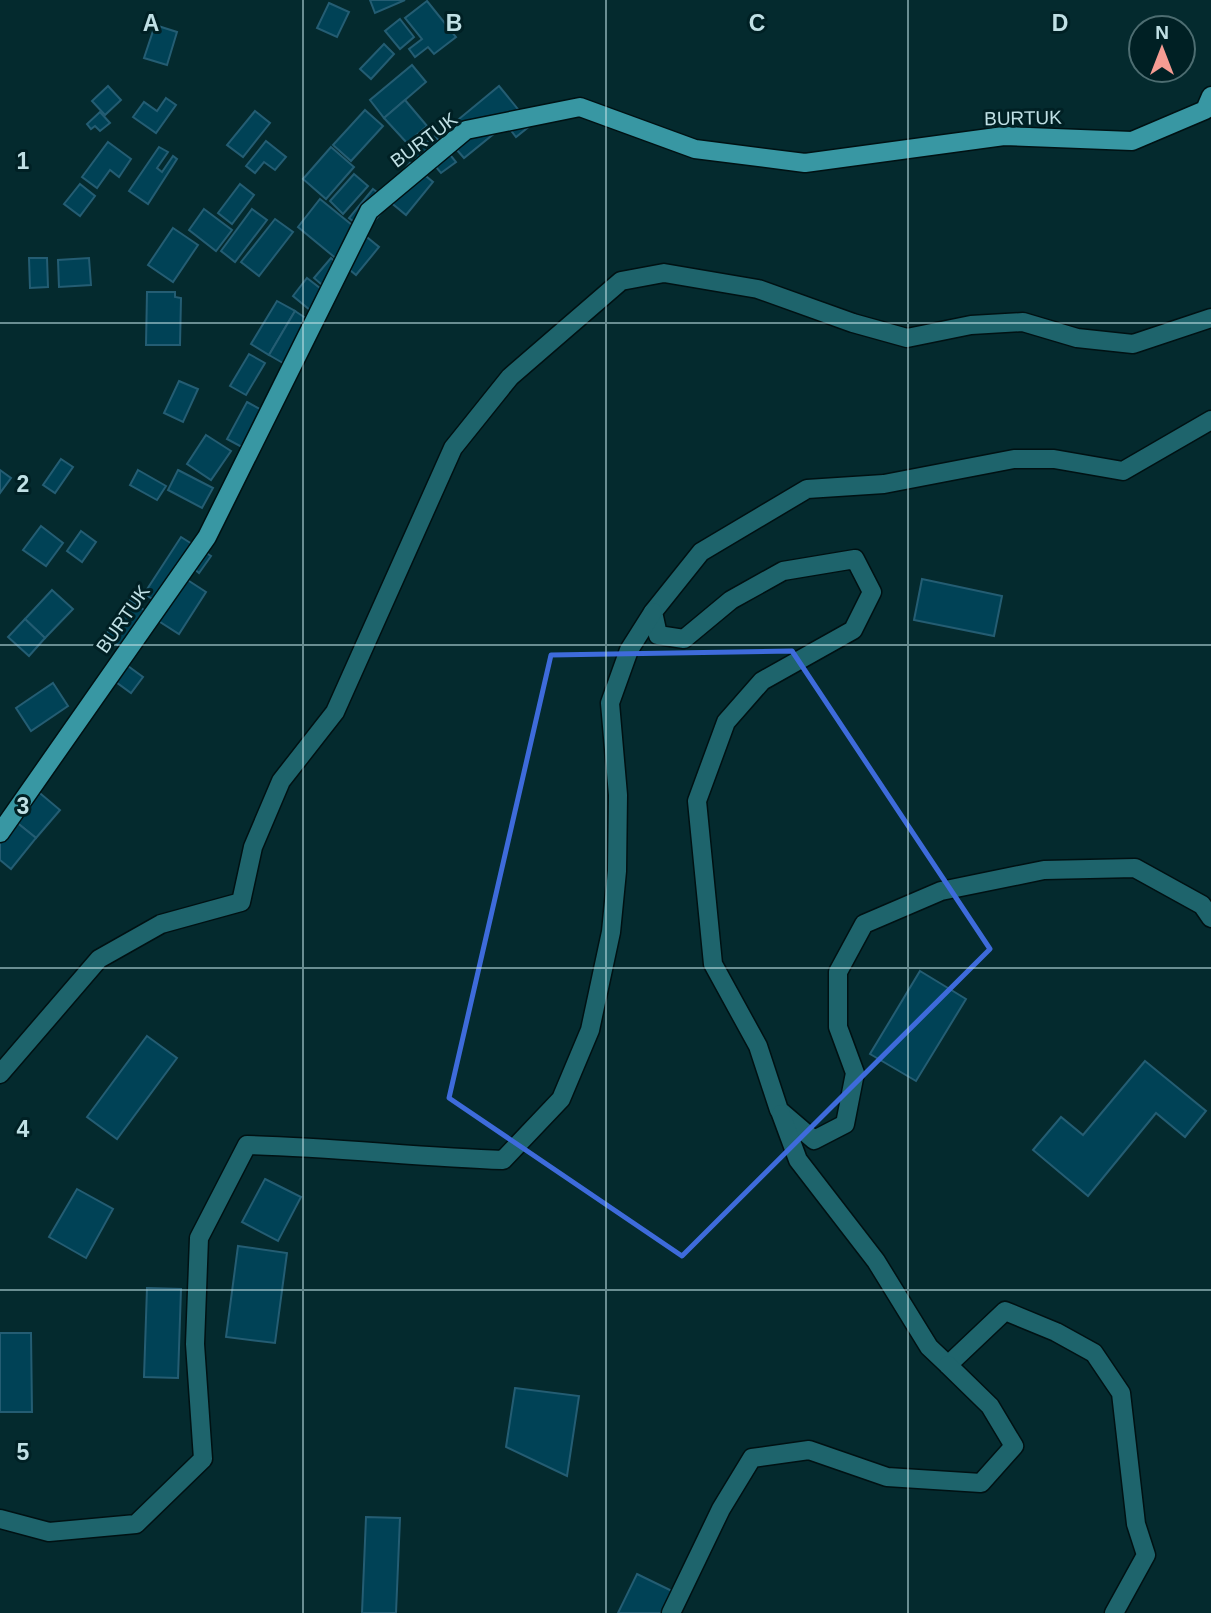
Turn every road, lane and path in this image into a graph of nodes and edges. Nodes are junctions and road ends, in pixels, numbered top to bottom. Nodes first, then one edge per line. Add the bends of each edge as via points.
1 (1211, 96) edge
2 (1211, 318) edge
3 (1211, 420) edge
4 (653, 612) junction
5 (0, 833) edge
6 (1211, 918) edge
7 (0, 1074) edge
8 (779, 1110) junction
9 (947, 1365) junction
10 (0, 1519) edge
11 (671, 1613) edge
12 (1114, 1613) edge

1 - 5 main road, BURTUK via 1205,110 1132,142 1004,136 805,163 695,149 580,107 466,130 369,211 207,537
2 - 7 street via 1133,344 1077,338 1023,322 971,325 907,338 853,324 758,289 664,273 621,281 510,377 453,448 335,712 281,780 253,847 241,902 161,924 99,959
3 - 4 street via 1123,471 1054,459 1013,459 884,484 807,489 701,552
4 - 8 street via 658,635 684,639 731,600 783,571 855,559 872,592 853,631 762,681 726,722 697,801 713,964 758,1045
4 - 10 street via 629,650 610,702 618,795 611,932 590,1030 561,1099 503,1160 247,1145 199,1238 195,1344 203,1459 136,1524 49,1532
6 - 8 street via 1202,905 1135,868 1044,870 954,889 864,924 838,972 838,1027 855,1073 845,1124 814,1140
8 - 9 street via 798,1160 876,1261 929,1348
9 - 11 street via 990,1406 1013,1446 981,1483 887,1477 809,1450 752,1458
9 - 12 street via 1005,1311 1094,1353 1121,1393 1136,1524 1146,1555

